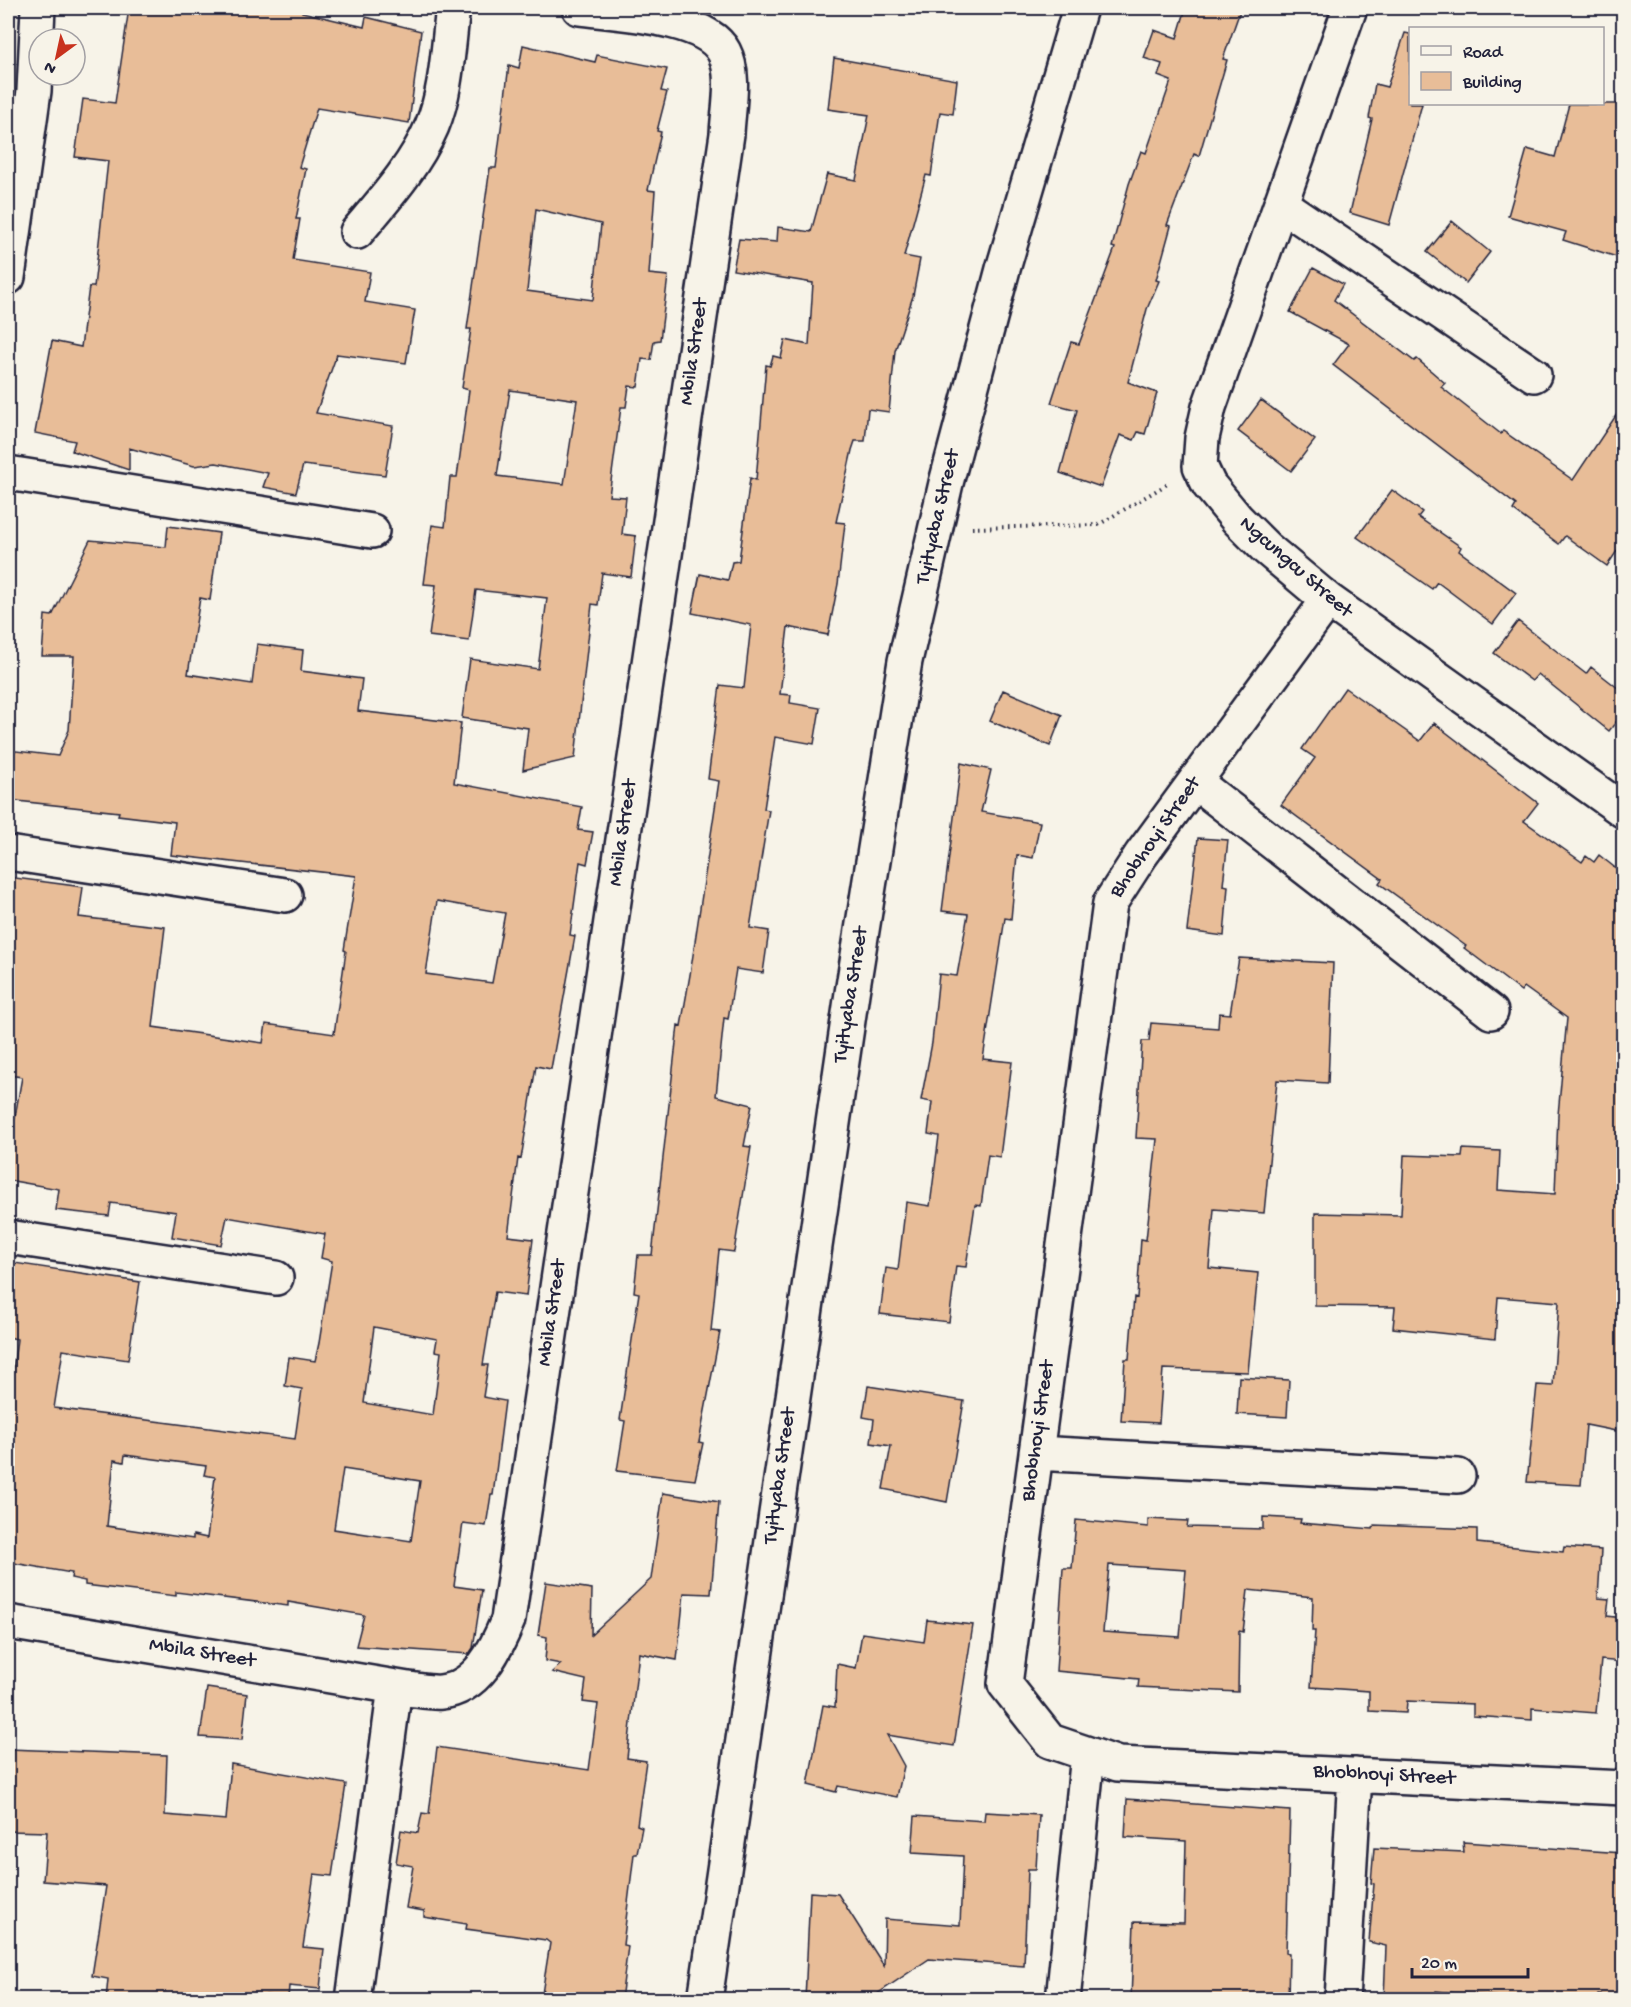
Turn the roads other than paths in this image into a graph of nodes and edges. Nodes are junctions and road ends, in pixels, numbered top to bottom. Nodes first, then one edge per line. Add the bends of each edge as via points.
1 (38, 8) edge
2 (453, 8) edge
3 (579, 8) edge
4 (1080, 8) edge
5 (1350, 8) edge
6 (1282, 205) junction
7 (357, 232) dead end
8 (8, 277) edge
9 (1534, 375) dead end
10 (8, 473) edge
11 (372, 531) dead end
12 (1328, 600) junction
13 (1195, 782) junction
14 (1623, 809) edge
15 (8, 853) edge
16 (285, 895) dead end
17 (1491, 1012) dead end
18 (8, 1237) edge
19 (276, 1278) dead end
20 (1036, 1453) junction
21 (1458, 1476) dead end
22 (8, 1622) edge
23 (395, 1687) junction
24 (1088, 1754) junction
25 (1355, 1775) junction
26 (1623, 1788) edge
27 (353, 2000) edge
28 (705, 2000) edge
29 (1063, 2000) edge
30 (1342, 2000) edge

1 - 8 street via 34,91
2 - 7 street via 442,91 432,126 398,183
3 - 23 street, Mbila Street via 693,26 714,39 724,52 730,75 727,134 508,1620 497,1648 482,1669 462,1685 441,1692
4 - 28 street, Tyityaba Street via 1003,269 905,661 852,993
5 - 6 street
6 - 9 street
6 - 12 street, Ngcungcu Street via 1209,407 1200,466 1209,485 1237,519
10 - 11 street
12 - 13 street, Bhobhoyi Street
12 - 14 street, Ngcungcu Street
13 - 17 street
13 - 20 street, Bhobhoyi Street via 1110,903
15 - 16 street
18 - 19 street
20 - 21 street
20 - 24 street, Bhobhoyi Street via 1005,1684 1050,1741
22 - 23 street, Mbila Street
23 - 27 street
24 - 25 street, Bhobhoyi Street via 1118,1764
24 - 29 street
25 - 26 street, Bhobhoyi Street
25 - 30 street

